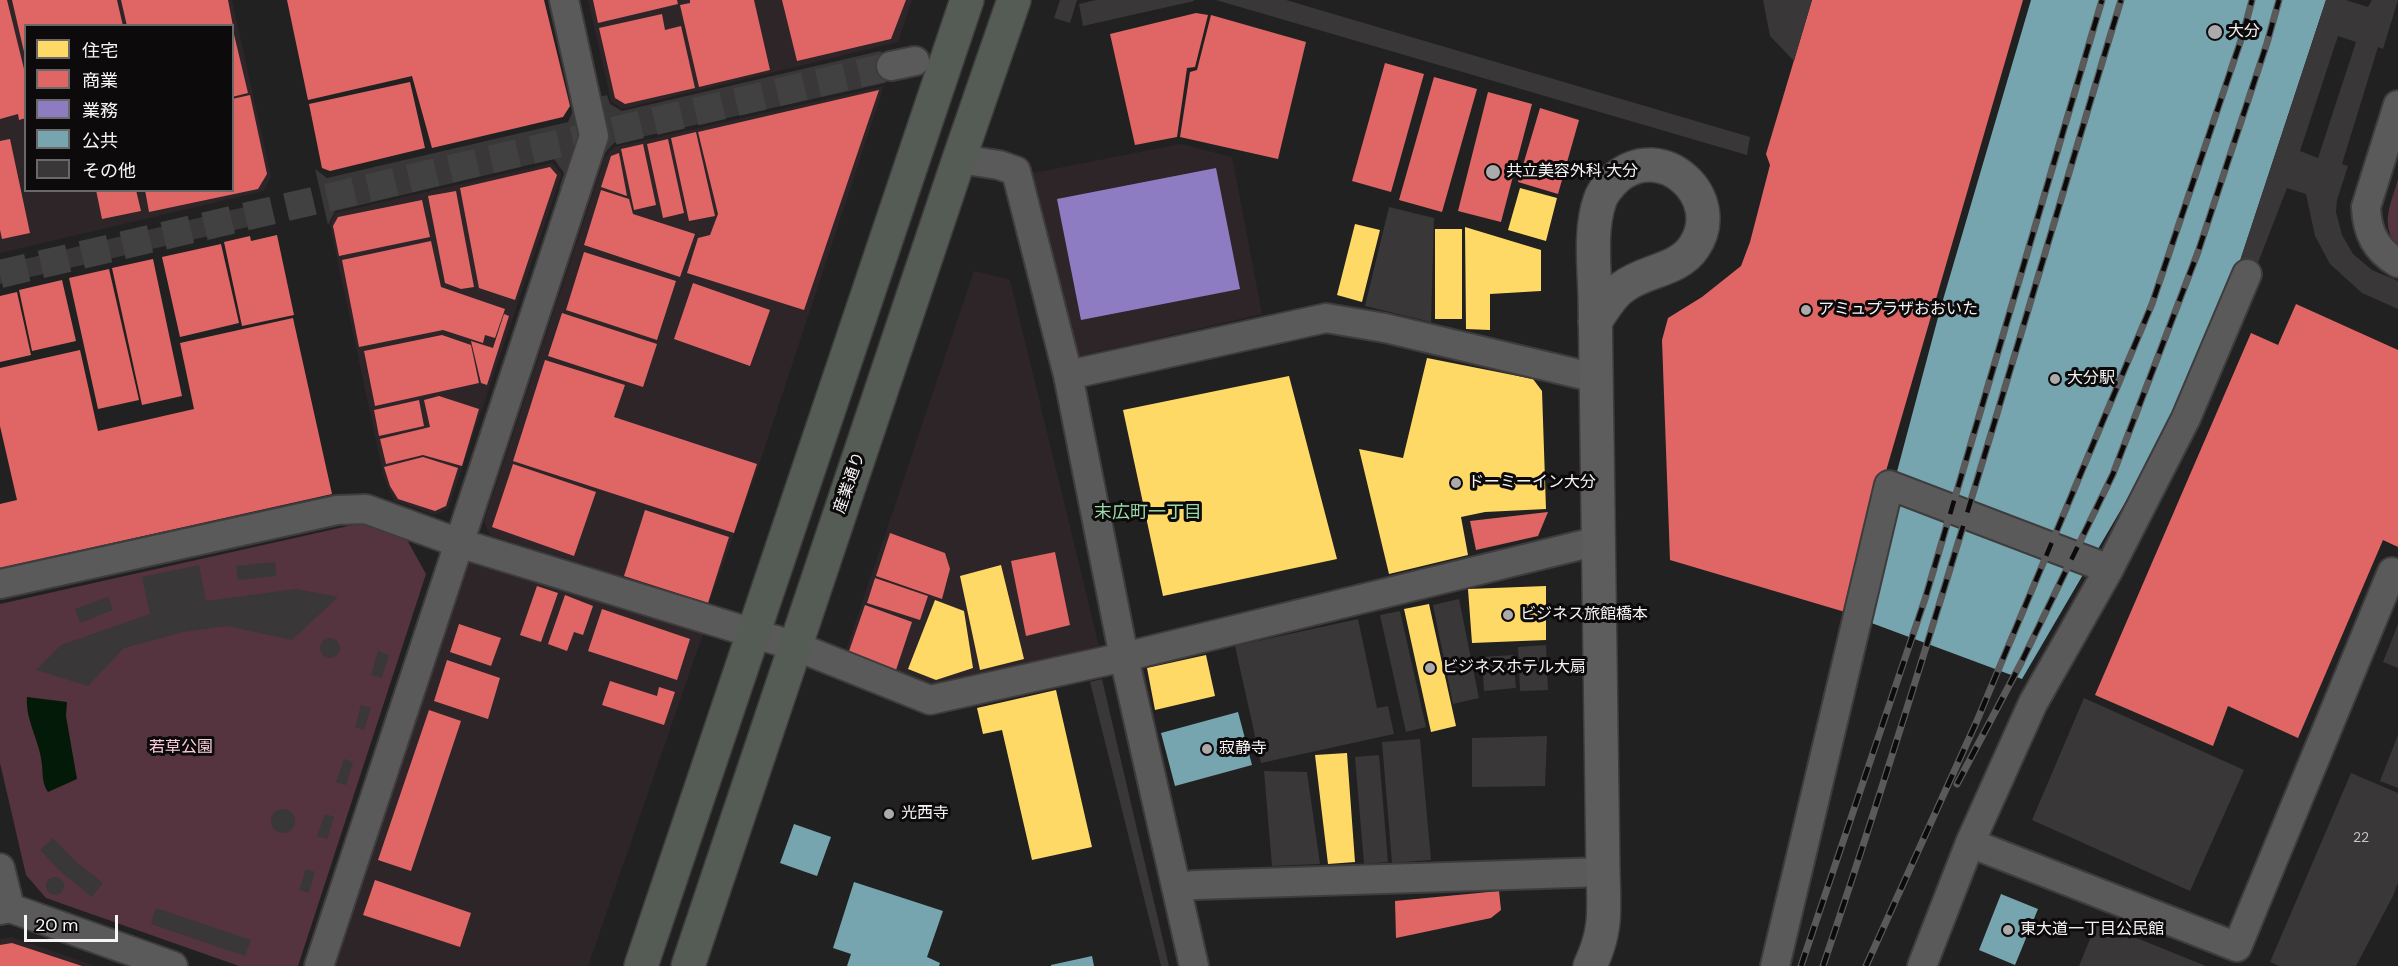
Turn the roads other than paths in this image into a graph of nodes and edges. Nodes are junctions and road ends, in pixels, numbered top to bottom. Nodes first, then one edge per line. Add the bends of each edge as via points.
1 (564, 0) edge
2 (967, 0) edge
3 (1014, 0) edge
4 (2398, 105) edge
5 (958, 159) junction
6 (2398, 263) edge
7 (2247, 274) dead end
8 (1595, 322) junction
9 (1068, 375) junction
10 (1596, 378) junction
11 (1598, 542) junction
12 (459, 543) junction
13 (2109, 569) junction
14 (2398, 575) edge
15 (0, 584) edge
16 (754, 633) junction
17 (795, 645) junction
18 (1124, 657) junction
19 (1970, 843) junction
20 (0, 868) edge
21 (1603, 872) junction
22 (1176, 887) junction
23 (5, 909) edge
24 (173, 966) edge
25 (320, 966) edge
26 (641, 966) edge
27 (687, 966) edge
28 (1194, 966) edge
29 (1590, 966) edge
30 (1775, 966) edge
31 (1922, 966) edge

1 - 12 street via 594,136
2 - 16 highway
3 - 5 highway, 産業通り
4 - 6 street via 2366,207 2367,225 2374,242
5 - 9 street via 1016,171
5 - 17 highway, 産業通り
7 - 13 street via 2186,418
8 - 8 street via 1600,199 1623,172 1655,164 1670,168 1694,188 1701,202 1703,218 1697,240 1683,259 1622,287
8 - 10 street
9 - 10 street via 1326,318 1385,328
9 - 18 street
10 - 11 street
11 - 18 street
11 - 21 street
12 - 15 street via 366,509 337,510
12 - 16 street
12 - 25 street
13 - 19 street via 2033,702
13 - 30 street via 1889,485
14 - 19 street via 2392,572 2236,947
16 - 17 street
16 - 26 highway
17 - 18 street via 930,700
17 - 27 highway, 産業通り
18 - 22 street
19 - 31 street
20 - 23 street
21 - 22 street
21 - 29 street via 1602,935
22 - 28 street
23 - 24 street

